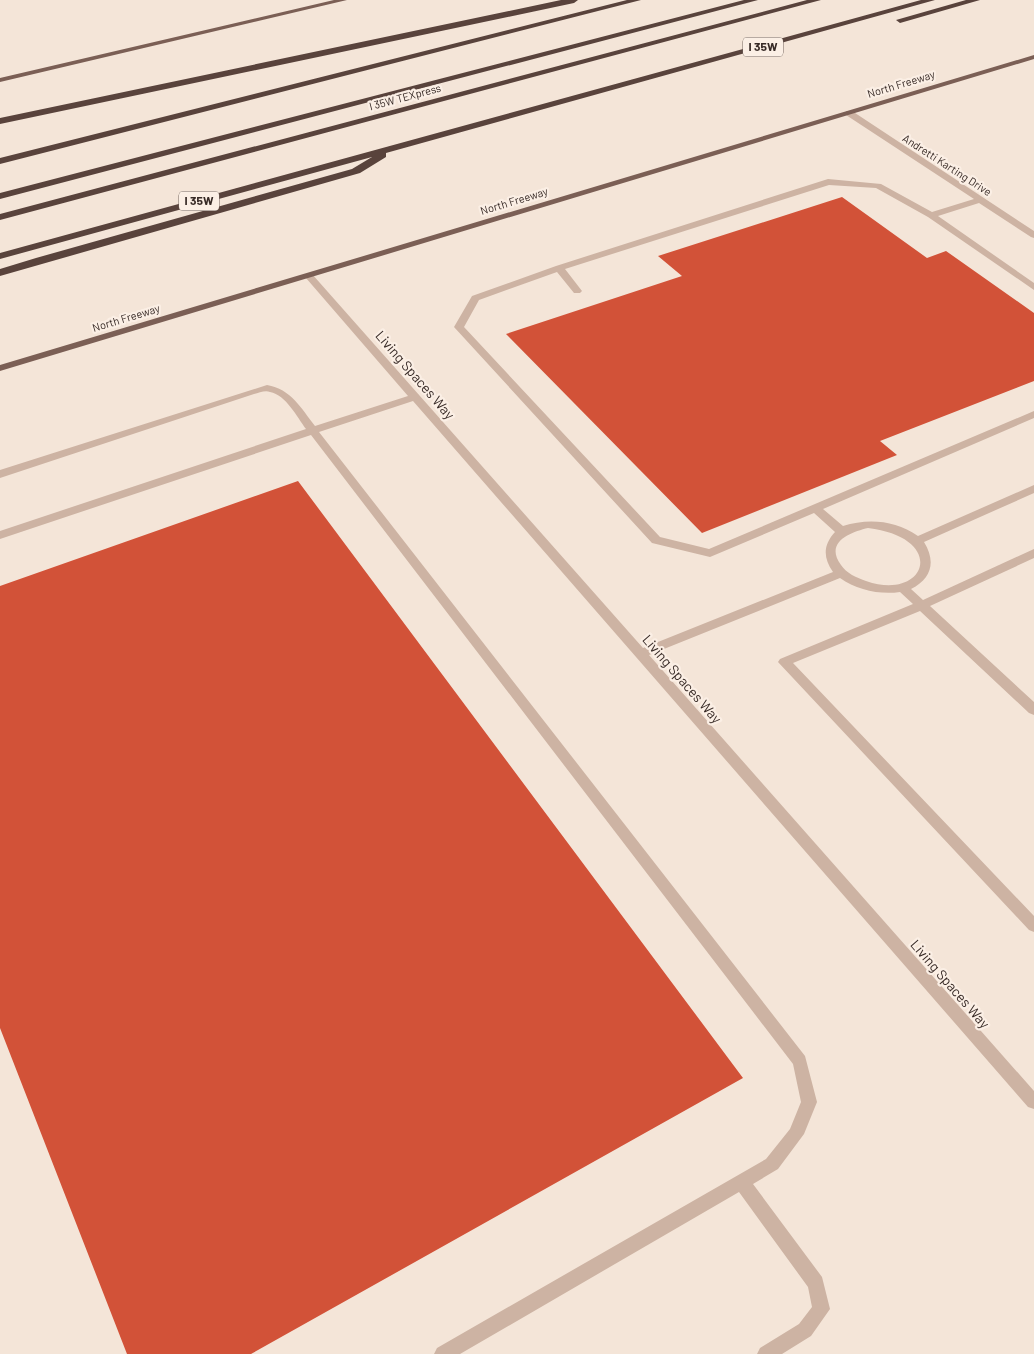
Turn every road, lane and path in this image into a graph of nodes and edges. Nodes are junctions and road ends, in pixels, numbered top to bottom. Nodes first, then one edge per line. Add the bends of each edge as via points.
1 (343, 0) edge
2 (574, 0) edge
3 (636, 0) edge
4 (754, 0) edge
5 (817, 0) edge
6 (932, 0) edge
7 (976, 0) edge
8 (890, 22) dead end
9 (1034, 57) edge
10 (0, 80) edge
11 (642, 90) dead end
12 (595, 93) junction
13 (848, 113) junction
14 (0, 121) edge
15 (398, 146) junction
16 (0, 161) edge
17 (0, 196) edge
18 (980, 200) junction
19 (931, 216) junction
20 (0, 218) edge
21 (1034, 235) edge
22 (0, 256) edge
23 (559, 268) junction
24 (0, 273) edge
25 (309, 276) junction
26 (1034, 286) edge
27 (577, 290) dead end
28 (0, 368) edge
29 (414, 397) junction
30 (1029, 416) edge
31 (1034, 426) edge
32 (313, 431) junction
33 (0, 474) edge
34 (1034, 489) edge
35 (816, 508) junction
36 (842, 532) junction
37 (0, 535) edge
38 (916, 541) junction
39 (1034, 553) edge
40 (842, 573) junction
41 (902, 587) junction
42 (922, 605) junction
43 (640, 654) junction
44 (1034, 710) edge
45 (1034, 926) edge
46 (1034, 1102) edge
47 (742, 1182) junction
48 (443, 1354) edge
49 (766, 1354) edge

1 - 10 main road
2 - 14 highway
3 - 16 highway
4 - 17 highway, I 35W TEXpress
5 - 20 highway, I 35W TEXpress
6 - 12 highway, I 35W
7 - 8 highway
9 - 13 main road, North Freeway
11 - 12 highway
12 - 15 highway, I 35W
13 - 18 street, Andretti Karting Drive
13 - 25 main road, North Freeway
15 - 22 highway, I 35W
15 - 24 highway via 356,171
18 - 19 street
18 - 21 street, Andretti Karting Drive
19 - 23 street via 878,186 828,182
19 - 26 street
23 - 27 street
23 - 35 street via 475,298 459,327 656,540 710,553
25 - 28 main road, North Freeway
25 - 29 street, Living Spaces Way
29 - 32 street
29 - 43 street, Living Spaces Way
30 - 31 street
30 - 35 street
32 - 33 street via 287,398 268,388
32 - 37 street
32 - 47 street via 800,1061 809,1102 796,1134 772,1164
34 - 38 street
35 - 36 street
36 - 38 street via 861,526 884,526
36 - 40 street via 830,549 831,559
38 - 41 street via 926,555 926,566 914,582
39 - 42 street
40 - 41 street via 874,588
40 - 43 street
41 - 42 street
42 - 44 street
42 - 45 street via 784,662
43 - 46 street, Living Spaces Way
47 - 48 street
47 - 49 street via 816,1283 821,1309 805,1330

